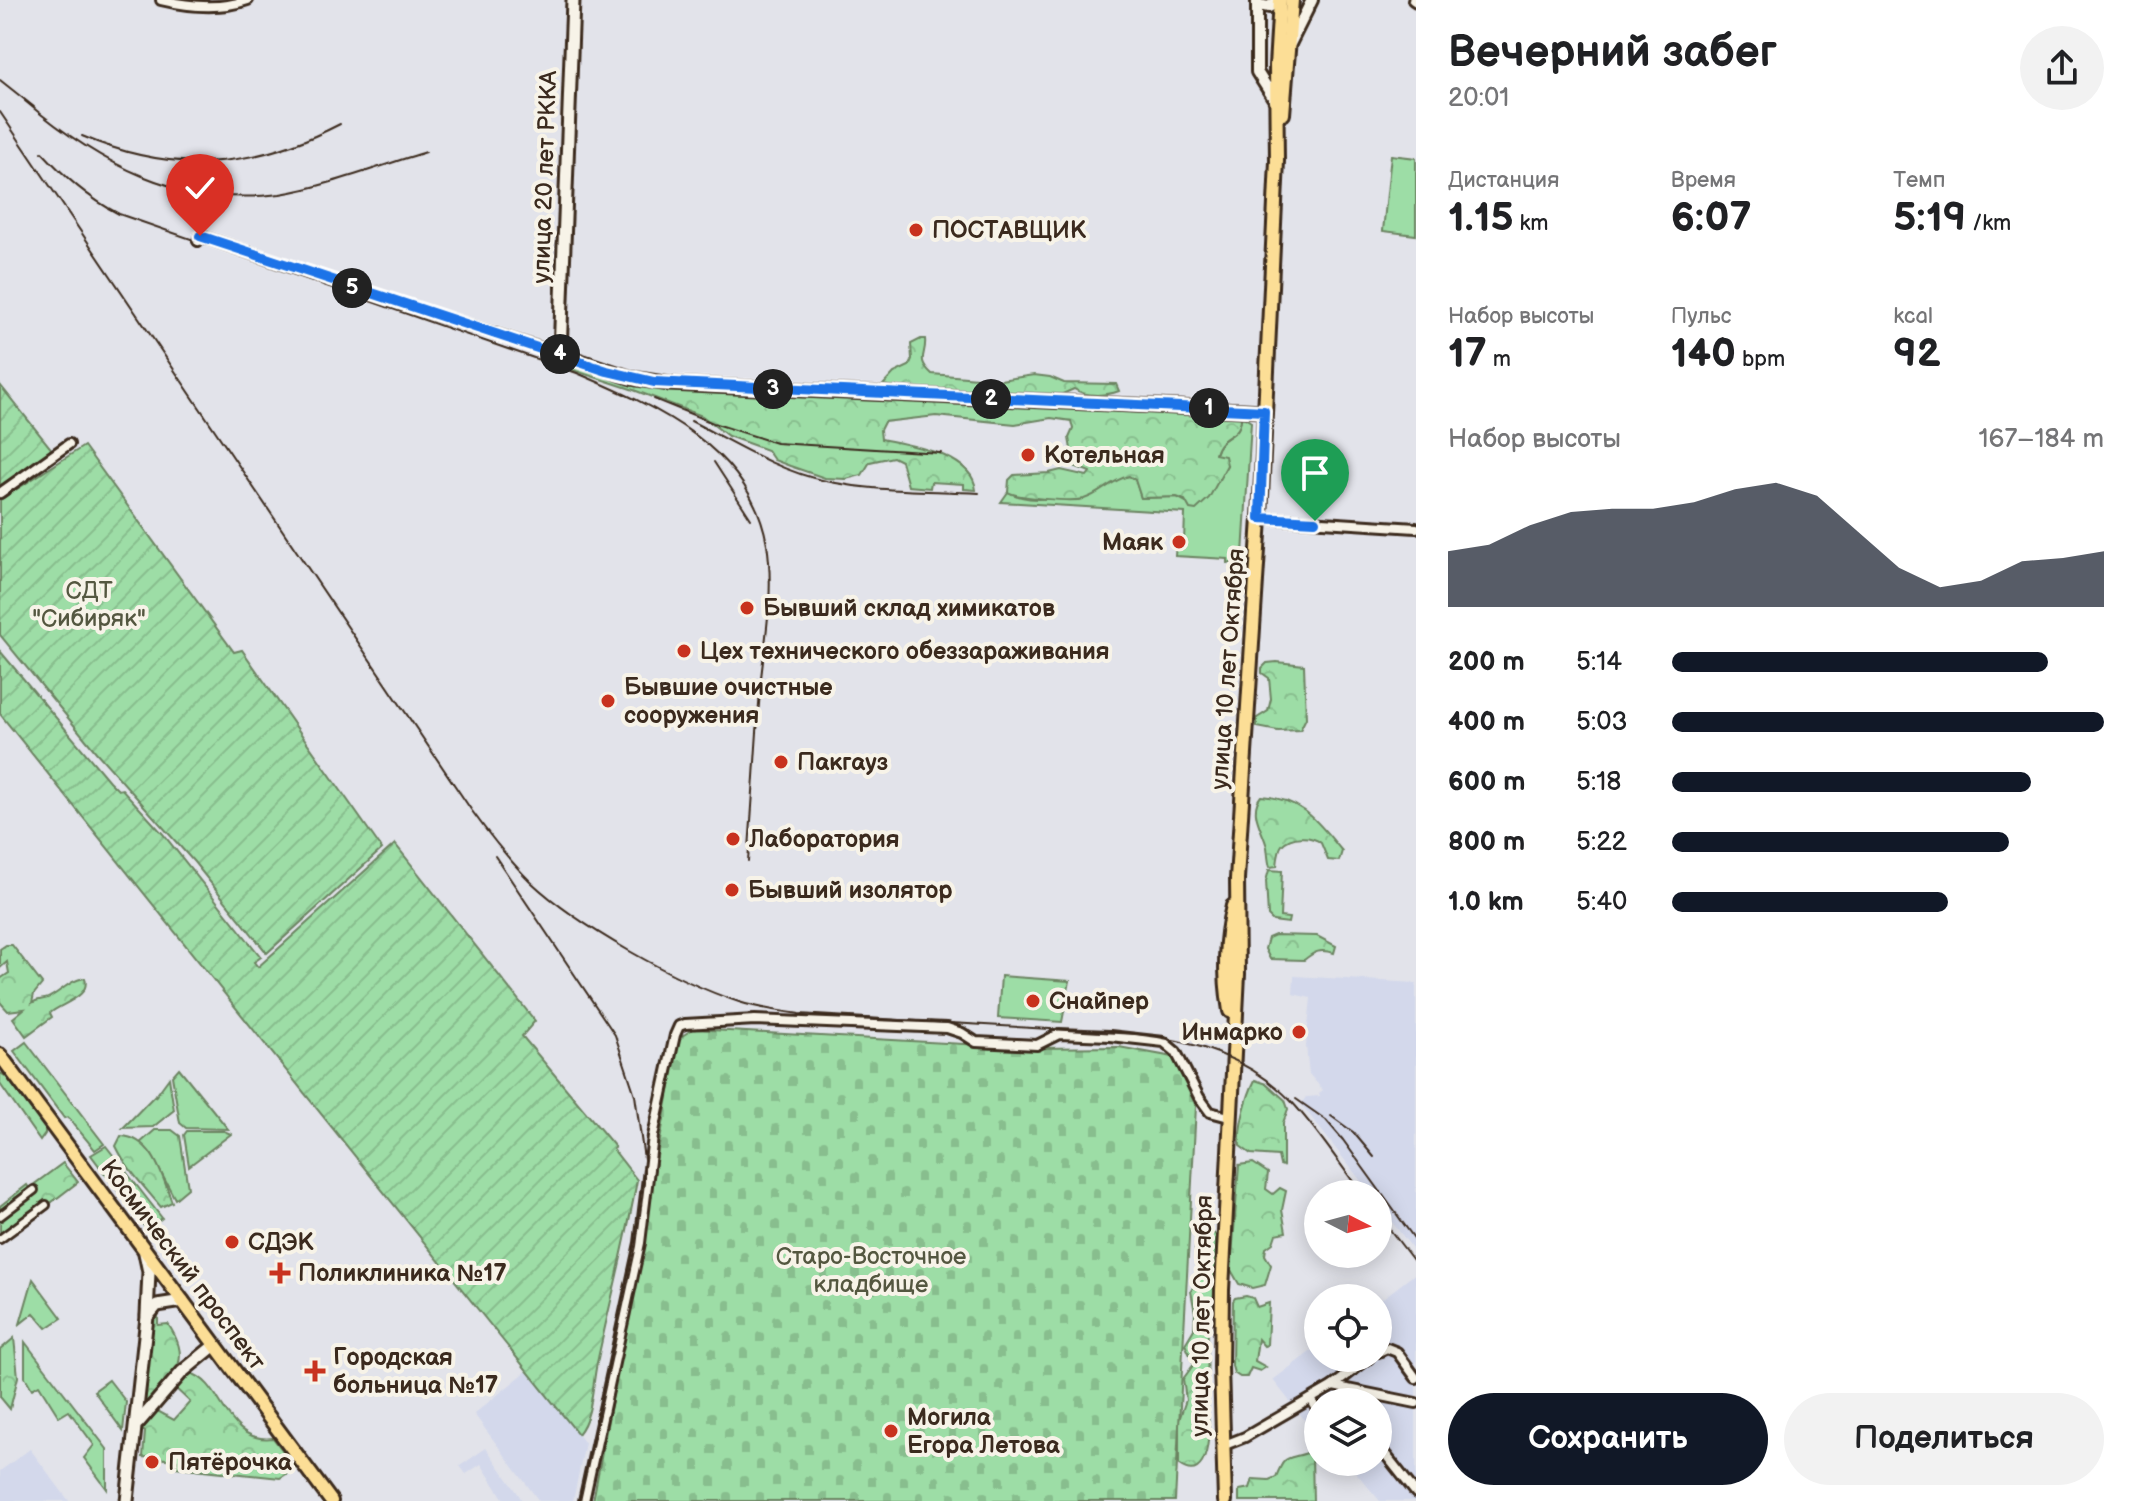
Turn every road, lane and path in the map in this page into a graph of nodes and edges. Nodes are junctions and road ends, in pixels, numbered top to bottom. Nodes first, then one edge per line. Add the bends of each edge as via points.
1 (161, 0) edge
2 (248, 0) edge
3 (573, 0) edge
4 (1279, 0) edge
5 (1292, 0) edge
6 (1312, 0) edge
7 (1258, 2) edge
8 (1290, 44) junction
9 (1276, 102) junction
10 (1277, 161) junction
11 (198, 241) dead end
12 (560, 354) junction
13 (1264, 411) junction
14 (69, 444) dead end
15 (0, 493) edge
16 (1260, 518) junction
17 (1416, 528) edge
18 (0, 1055) edge
19 (1229, 1117) junction
20 (34, 1190) dead end
21 (46, 1205) dead end
22 (0, 1216) edge
23 (0, 1239) edge
24 (142, 1245) junction
25 (183, 1301) junction
26 (147, 1317) junction
27 (215, 1345) junction
28 (1392, 1350) edge
29 (1351, 1372) edge
30 (1416, 1378) edge
31 (1333, 1386) junction
32 (1330, 1388) edge
33 (1304, 1403) edge
34 (1416, 1403) edge
35 (135, 1427) junction
36 (1222, 1446) junction
37 (1392, 1463) edge
38 (1416, 1493) edge
39 (127, 1501) edge
40 (331, 1501) edge
41 (584, 1501) edge
42 (1225, 1501) edge

1 - 2 street via 215,7
3 - 12 main road, улица 20 лет РККА
4 - 7 street via 1269,7
4 - 9 main road, улица 10 лет Октября
5 - 8 main road, улица 10 лет Октября
6 - 8 street
7 - 9 street via 1257,72
8 - 10 main road, улица 10 лет Октября
9 - 10 main road, улица 10 лет Октября
10 - 13 main road, улица 10 лет Октября
11 - 12 street via 200,236 207,238
12 - 13 main road via 632,378 670,384
13 - 16 main road, улица 10 лет Октября
14 - 15 street
16 - 17 street
16 - 19 main road, улица 10 лет Октября via 1236,892 1225,953 1233,1036
18 - 24 main road, Космический проспект
19 - 36 main road, улица 10 лет Октября
19 - 41 street via 1210,1112 1176,1052 1154,1040 1065,1033 1037,1045 980,1042 947,1028 755,1020 679,1026 653,1136 637,1258
20 - 22 street
21 - 23 street
24 - 25 main road, Космический проспект
24 - 26 main road via 149,1272
25 - 26 main road via 157,1305
25 - 27 main road, Космический проспект
26 - 35 main road
27 - 35 main road via 182,1372
27 - 40 main road, Космический проспект
28 - 30 street
29 - 31 street
31 - 32 street
31 - 34 street
33 - 36 street
35 - 39 main road
36 - 42 main road, улица 10 лет Октября
37 - 38 street

